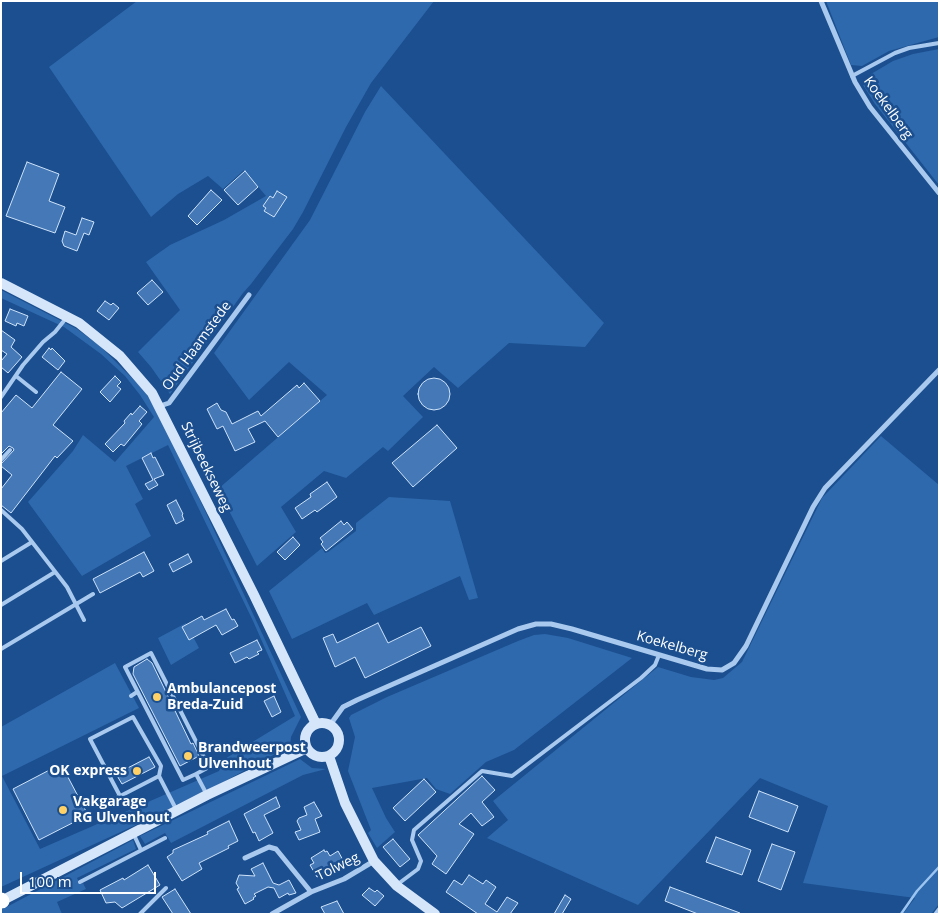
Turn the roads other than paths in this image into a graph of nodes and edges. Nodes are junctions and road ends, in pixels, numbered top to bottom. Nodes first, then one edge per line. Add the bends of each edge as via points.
1 (821, 1) edge
2 (939, 43) edge
3 (852, 76) junction
4 (939, 193) edge
5 (1, 283) edge
6 (249, 295) dead end
7 (66, 317) junction
8 (939, 370) edge
9 (16, 376) junction
10 (36, 392) dead end
11 (1, 397) edge
12 (160, 406) junction
13 (10, 450) dead end
14 (1, 460) edge
15 (2, 513) edge
16 (32, 542) junction
17 (1, 561) edge
18 (55, 572) junction
19 (93, 594) dead end
20 (76, 604) junction
21 (1, 606) edge
22 (84, 620) dead end
23 (1, 650) edge
24 (659, 654) junction
25 (138, 692) junction
26 (130, 696) dead end
27 (316, 724) junction
28 (330, 725) junction
29 (306, 748) junction
30 (329, 756) junction
31 (196, 774) junction
32 (159, 776) junction
33 (120, 796) junction
34 (207, 796) junction
35 (99, 807) dead end
36 (176, 811) junction
37 (134, 833) junction
38 (165, 838) dead end
39 (141, 850) junction
40 (245, 858) dead end
41 (374, 861) junction
42 (80, 882) dead end
43 (396, 886) junction
44 (166, 888) dead end
45 (312, 892) junction
46 (1, 901) edge
47 (939, 910) edge
48 (428, 912) edge
49 (140, 914) edge
50 (272, 914) edge
51 (936, 914) edge

1 - 3 street, Koekelberg
2 - 3 lane via 895,53
3 - 4 street, Koekelberg via 870,107
5 - 7 main road, Strijbeekseweg
6 - 12 street, Oud Haamstede via 169,402
7 - 9 lane
7 - 12 main road, Strijbeekseweg via 79,323 120,356
8 - 24 street, Koekelberg via 825,488 746,646 734,663 722,670
9 - 10 lane
9 - 11 lane
12 - 27 main road, Strijbeekseweg
13 - 14 lane
15 - 16 lane
16 - 17 lane
16 - 18 lane
18 - 20 lane
18 - 21 lane
19 - 20 lane
20 - 22 lane
20 - 23 lane
24 - 28 street, Koekelberg via 551,624 536,624 357,700 343,707
24 - 43 lane via 655,665 641,678 512,776 482,771 414,830 412,840 421,861 418,869
25 - 26 lane
25 - 31 lane via 183,780
25 - 31 lane via 125,667 151,654 209,767
27 - 28 main road
27 - 29 main road via 307,731
28 - 30 main road via 338,734 339,741
29 - 30 main road via 316,756
29 - 34 main road
30 - 41 main road via 346,803
31 - 34 lane
32 - 33 lane
32 - 33 lane via 161,766 133,717 99,734 90,739
32 - 36 lane
33 - 35 lane
34 - 36 main road
36 - 37 main road
37 - 39 lane
37 - 46 main road
38 - 39 lane
39 - 42 lane
40 - 45 street, Tolweg via 269,847 276,849
41 - 43 main road
41 - 45 street, Tolweg via 344,879
43 - 48 main road
44 - 49 lane
45 - 50 street, Tolweg
47 - 51 street

